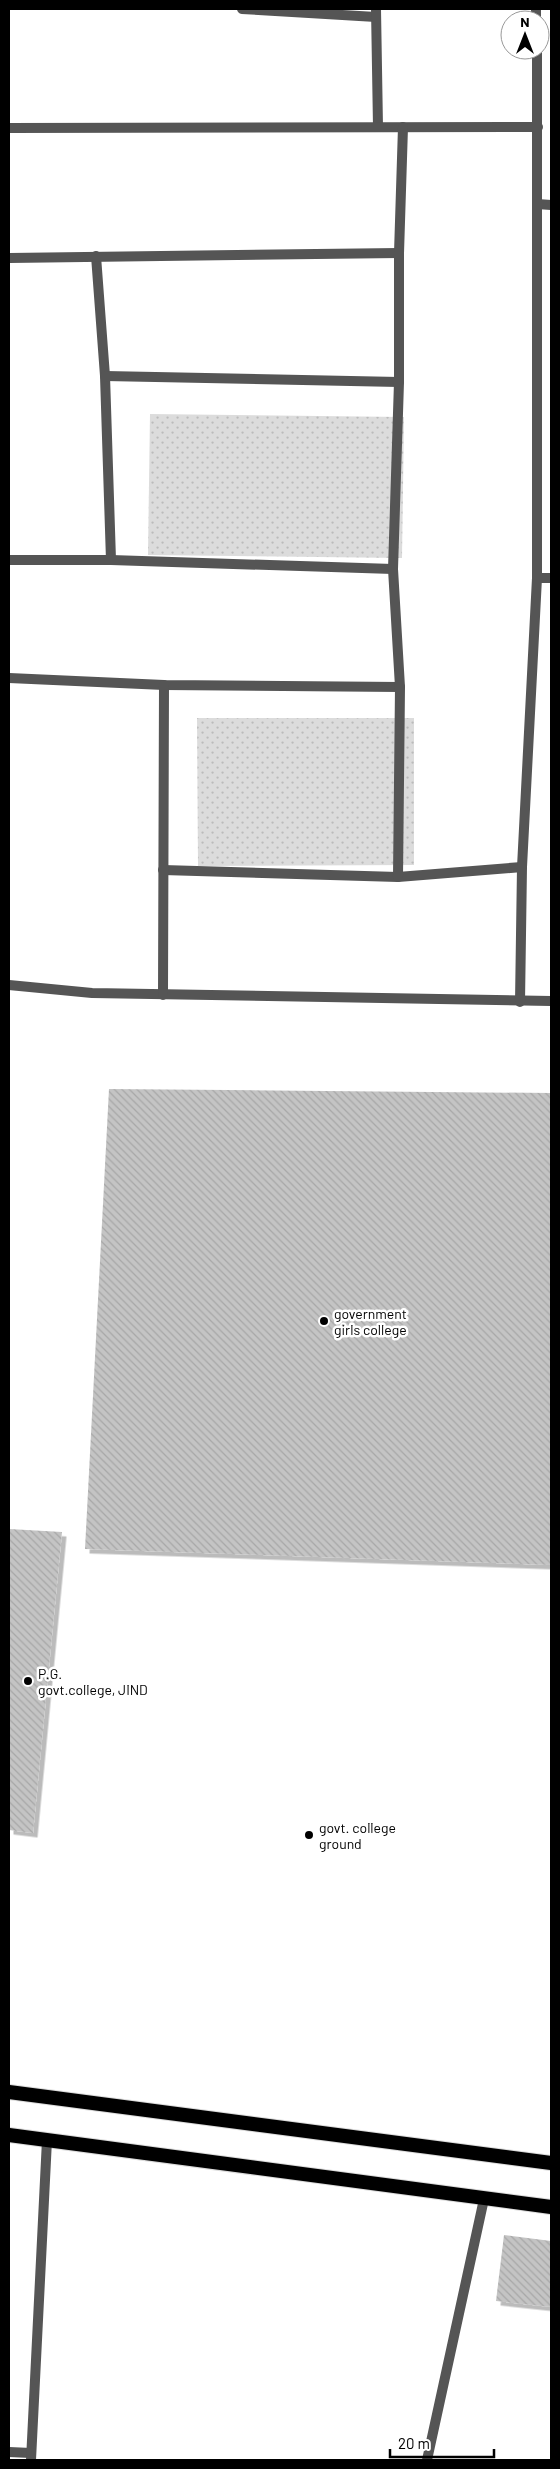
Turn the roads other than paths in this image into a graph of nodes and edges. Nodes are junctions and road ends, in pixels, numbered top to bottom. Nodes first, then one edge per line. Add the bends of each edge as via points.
1 (242, 9) edge
2 (376, 13) edge
3 (537, 60) edge
4 (378, 127) junction
5 (403, 127) junction
6 (538, 127) junction
7 (9, 128) edge
8 (537, 204) junction
9 (551, 205) edge
10 (399, 253) junction
11 (96, 256) junction
12 (9, 258) edge
13 (104, 376) junction
14 (399, 382) junction
15 (9, 560) edge
16 (111, 560) junction
17 (393, 569) junction
18 (537, 578) junction
19 (551, 578) edge
20 (9, 678) edge
21 (164, 685) junction
22 (400, 687) junction
23 (522, 867) junction
24 (163, 870) junction
25 (398, 877) junction
26 (9, 985) edge
27 (163, 995) junction
28 (551, 1001) edge
29 (520, 1002) junction
30 (9, 2092) edge
31 (9, 2135) edge
32 (47, 2140) junction
33 (551, 2163) edge
34 (484, 2199) junction
35 (551, 2207) edge
36 (9, 2452) edge
37 (31, 2457) edge
38 (427, 2460) edge

1 - 2 street
2 - 4 street
3 - 6 street
4 - 5 street
4 - 7 street
5 - 6 street
5 - 10 street
6 - 8 street
8 - 9 street
8 - 18 street
10 - 11 street
10 - 14 street
11 - 12 street
11 - 13 street
13 - 14 street
13 - 16 street
14 - 17 street
15 - 16 street
16 - 17 street
17 - 22 street
18 - 19 street
18 - 23 street
20 - 21 street
21 - 22 street
21 - 24 street
22 - 25 street
23 - 25 street
23 - 29 street
24 - 25 street
24 - 27 street
26 - 27 street via 92,993
27 - 29 street
28 - 29 street
30 - 33 highway
31 - 32 highway
32 - 34 highway
32 - 37 street
34 - 35 highway
34 - 38 street
36 - 37 street

